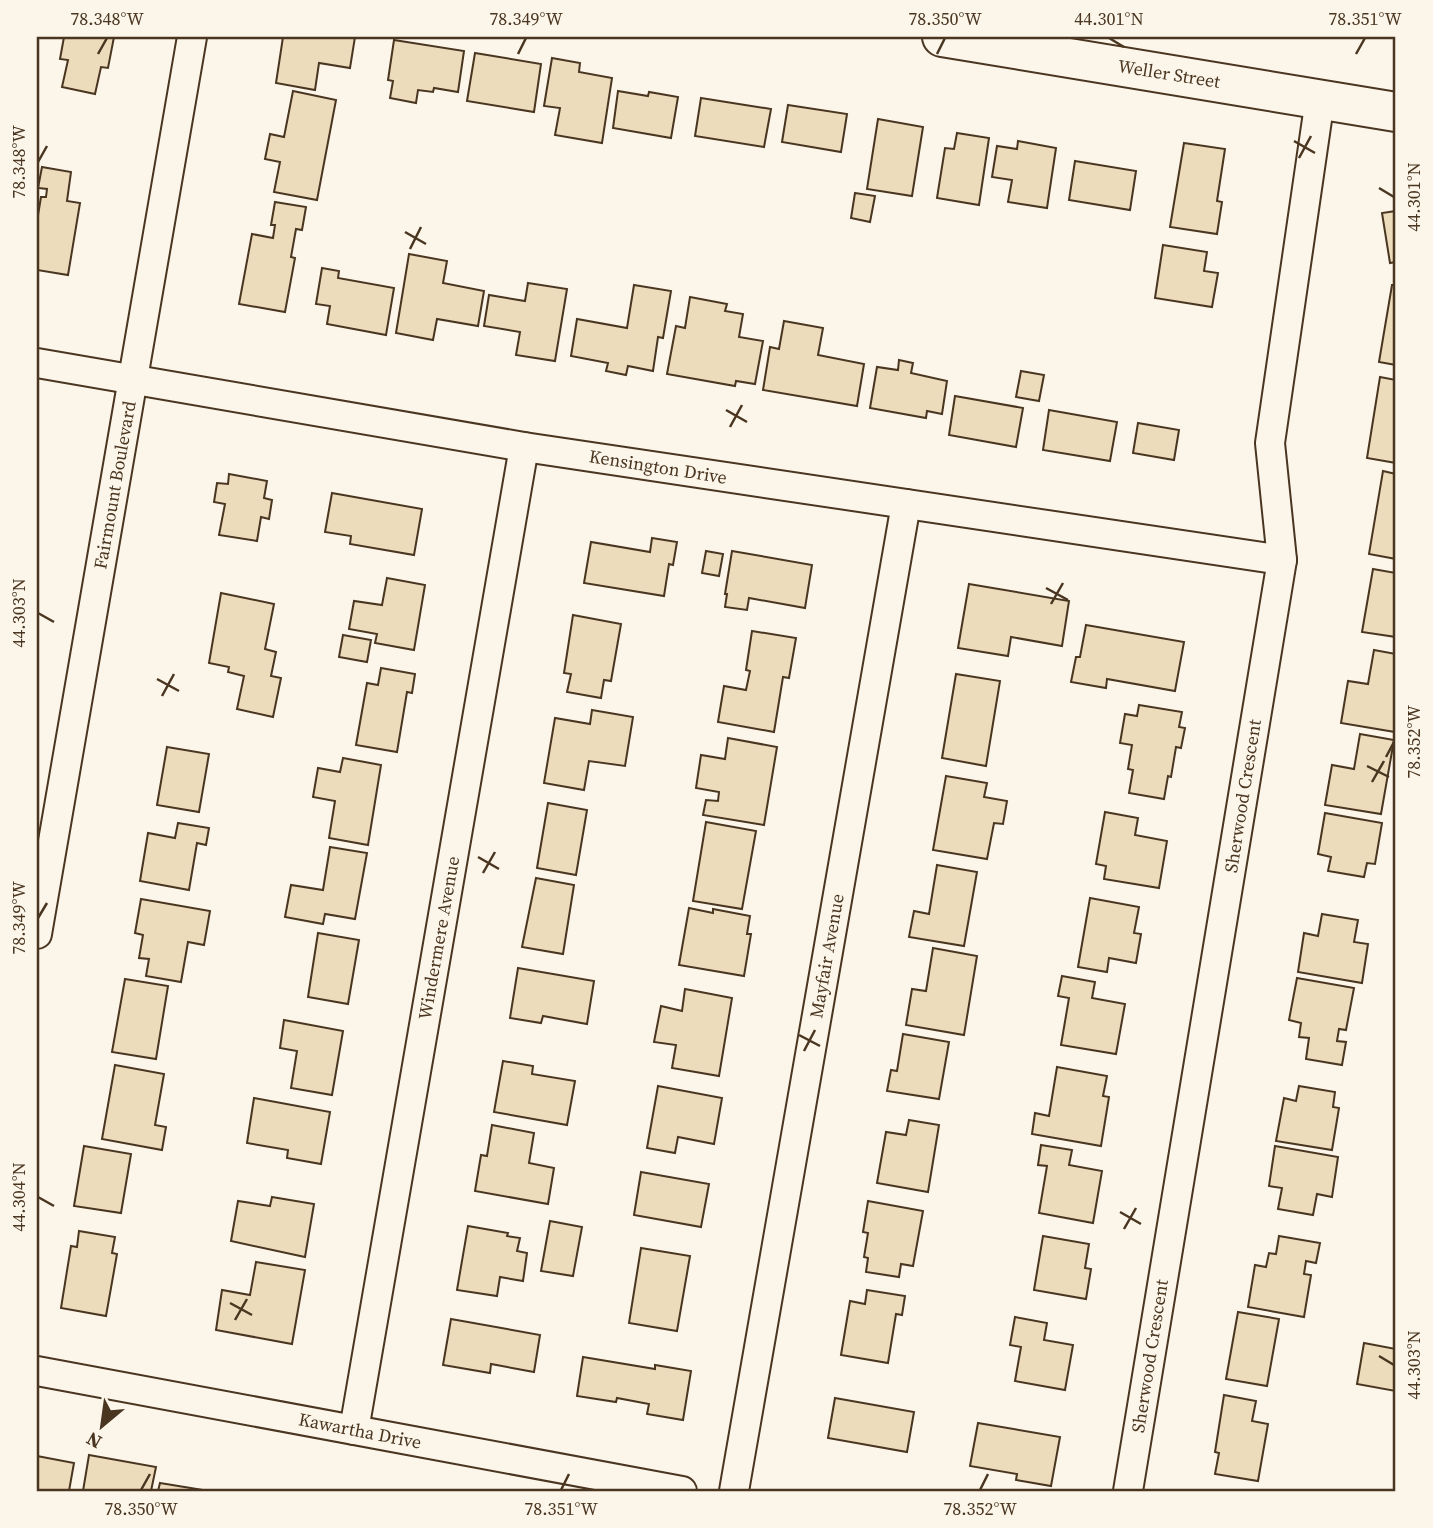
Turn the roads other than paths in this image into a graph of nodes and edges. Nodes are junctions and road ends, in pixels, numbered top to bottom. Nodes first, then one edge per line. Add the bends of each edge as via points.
1 (192, 37) edge
2 (942, 37) edge
3 (1320, 100) junction
4 (1396, 112) edge
5 (37, 363) edge
6 (134, 378) junction
7 (524, 446) junction
8 (906, 504) junction
9 (1282, 560) junction
10 (37, 934) edge
11 (37, 1371) edge
12 (354, 1430) junction
13 (682, 1491) edge
14 (734, 1491) edge
15 (1128, 1491) edge

1 - 6 street, Fairmount Boulevard
2 - 3 street, Weller Street
3 - 4 street, Weller Street
3 - 9 street, Sherwood Crescent via 1270,443
5 - 6 street, Kensington Drive
6 - 7 street, Kensington Drive
6 - 10 street, Fairmount Boulevard
7 - 8 street, Kensington Drive
7 - 12 street, Windermere Avenue
8 - 9 street, Kensington Drive
8 - 14 street, Mayfair Avenue
9 - 15 street, Sherwood Crescent
11 - 12 street, Kawartha Drive
12 - 13 street, Kawartha Drive

